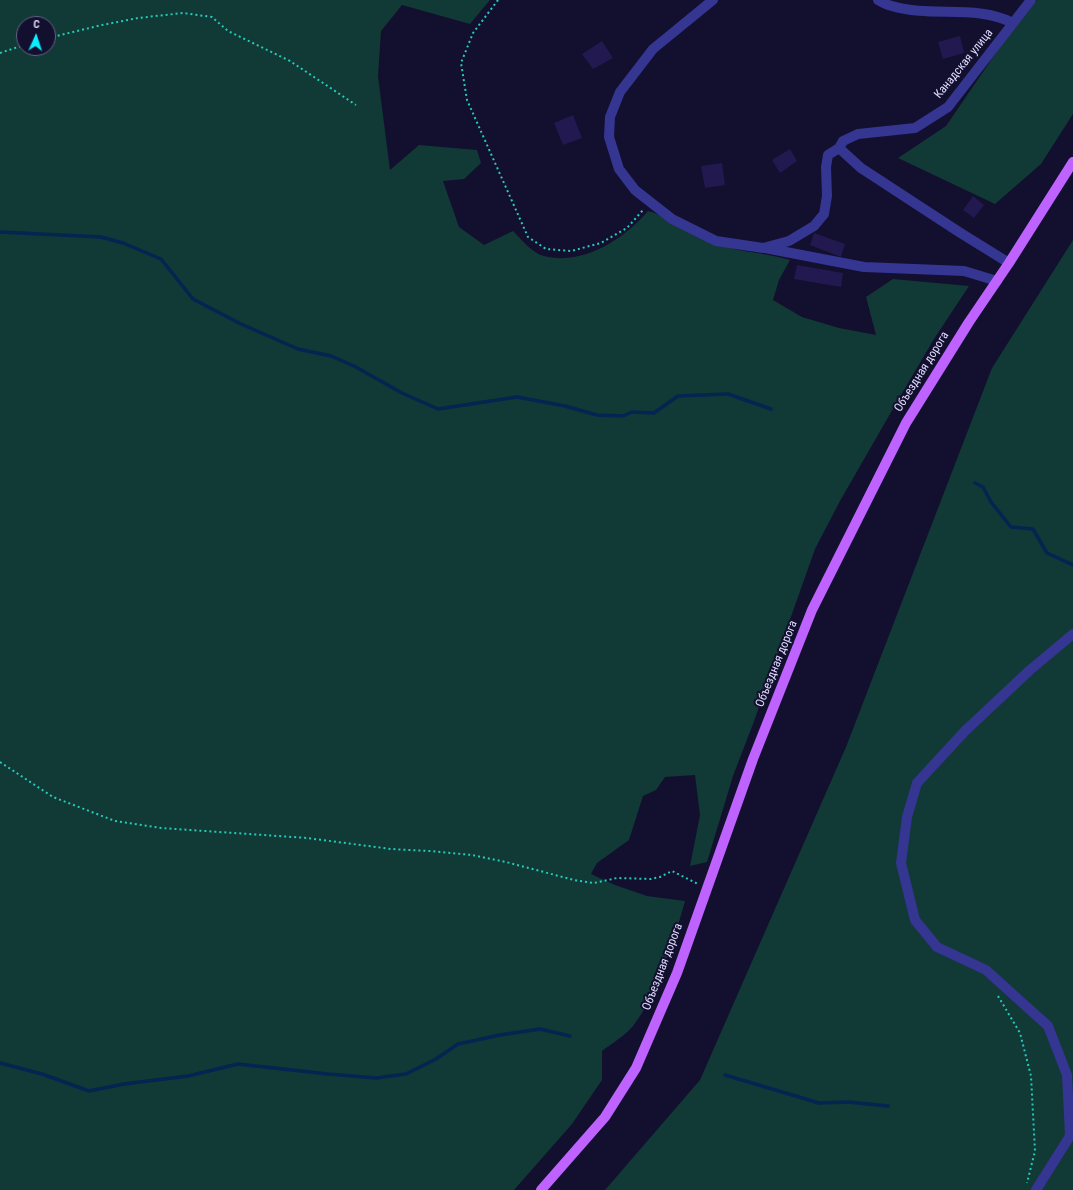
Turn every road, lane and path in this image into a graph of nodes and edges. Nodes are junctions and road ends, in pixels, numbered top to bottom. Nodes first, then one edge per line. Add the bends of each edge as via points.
1 (498, 0) edge
2 (713, 0) edge
3 (878, 0) edge
4 (1031, 0) edge
5 (1013, 23) junction
6 (56, 36) edge
7 (16, 48) edge
8 (0, 53) edge
9 (356, 105) dead end
10 (839, 148) junction
11 (1073, 162) edge
12 (650, 201) junction
13 (763, 248) junction
14 (1009, 263) junction
15 (997, 281) junction
16 (1073, 634) edge
17 (0, 762) edge
18 (707, 889) junction
19 (998, 996) dead end
20 (1031, 1188) edge
21 (541, 1190) edge

1 - 12 path via 473,33 461,63 467,100 528,237 546,249 571,250 601,243 627,228
2 - 12 street, Канадская улица via 653,49 620,92 610,117 608,137 619,169 635,190
3 - 5 street via 911,10 975,13 1002,18
4 - 5 street, Канадская улица
5 - 10 street, Канадская улица via 948,107 915,128 858,134 843,141
6 - 9 path via 138,18 183,13 212,17 228,31 290,61
7 - 8 path
10 - 13 street, Канадская улица via 828,155 824,214 814,226 789,241
10 - 14 street via 861,168
11 - 14 main road, Объездная дорога
12 - 13 street, Канадская улица via 672,219 716,241
13 - 15 street via 864,267 964,271
14 - 15 main road, Объездная дорога
15 - 18 main road, Объездная дорога via 906,423 812,610 753,759
16 - 20 street via 1030,670 966,731 917,784 907,817 901,863 915,920 937,947 986,970 1048,1026 1067,1075 1070,1136
17 - 18 path via 53,797 115,821 161,828 307,838 391,849 472,855 594,883 617,878 651,879 672,871
18 - 21 main road, Объездная дорога via 677,973 636,1068 605,1117
19 - 20 path via 1020,1033 1031,1076 1035,1151

